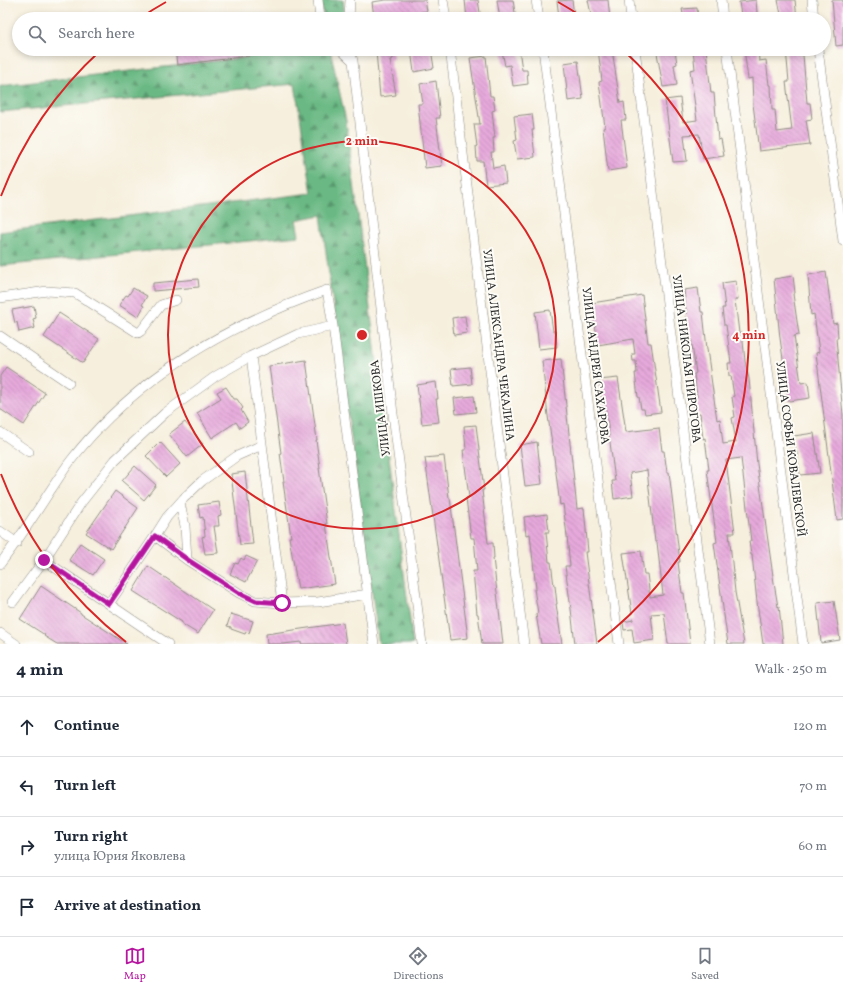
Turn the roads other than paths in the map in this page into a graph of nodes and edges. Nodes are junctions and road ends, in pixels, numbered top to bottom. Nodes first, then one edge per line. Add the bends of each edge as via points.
1 (318, 0) edge
2 (350, 0) edge
3 (443, 0) edge
4 (536, 0) edge
5 (629, 0) edge
6 (721, 0) edge
7 (812, 0) edge
8 (319, 12) edge
9 (349, 12) edge
10 (445, 12) edge
11 (538, 12) edge
12 (630, 12) edge
13 (722, 12) edge
14 (813, 12) edge
15 (348, 56) edge
16 (352, 56) edge
17 (451, 56) edge
18 (544, 56) edge
19 (636, 56) edge
20 (728, 56) edge
21 (819, 56) edge
22 (353, 61) junction
23 (843, 241) edge
24 (0, 298) edge
25 (176, 300) dead end
26 (333, 326) junction
27 (0, 336) edge
28 (251, 356) junction
29 (69, 384) dead end
30 (0, 432) edge
31 (262, 445) junction
32 (29, 452) dead end
33 (180, 503) junction
34 (0, 531) edge
35 (155, 536) junction
36 (17, 542) junction
37 (44, 560) junction
38 (188, 560) junction
39 (0, 564) edge
40 (368, 594) junction
41 (13, 602) dead end
42 (282, 603) junction
43 (109, 604) junction
44 (0, 633) edge
45 (16, 644) edge
46 (168, 644) edge
47 (374, 644) edge
48 (422, 644) edge
49 (524, 644) edge
50 (619, 644) edge
51 (710, 644) edge
52 (803, 644) edge

1 - 8 street
2 - 9 street
3 - 10 street
4 - 11 street
5 - 12 street
6 - 13 street
7 - 14 street
15 - 22 street
16 - 22 street, УЛИЦА ИШКОВА
17 - 49 street, УЛИЦА АЛЕКСАНДРА ЧЕКАЛИНА
18 - 50 street, УЛИЦА АНДРЕЯ САХАРОВА
19 - 51 street, УЛИЦА НИКОЛАЯ ПИРОГОВА
20 - 52 street, УЛИЦА СОФЬИ КОВАЛЕВСКОЙ
21 - 23 street
22 - 48 street, УЛИЦА ИШКОВА
24 - 25 street via 47,290 75,293 138,333 161,305
26 - 28 street via 298,334
26 - 36 street via 327,290 292,302 216,338 180,360 146,384 108,419 72,459
26 - 40 street
27 - 29 street
28 - 31 street
28 - 37 street via 189,394 137,438 115,460 81,503
30 - 32 street
31 - 33 street via 236,456 220,467
31 - 42 street
33 - 35 street via 167,516
33 - 38 street
34 - 36 street
35 - 38 street
35 - 43 street
36 - 39 street
37 - 41 street
37 - 43 street
38 - 42 street via 256,601
40 - 42 street via 318,602
40 - 47 street
43 - 46 street
44 - 45 street

